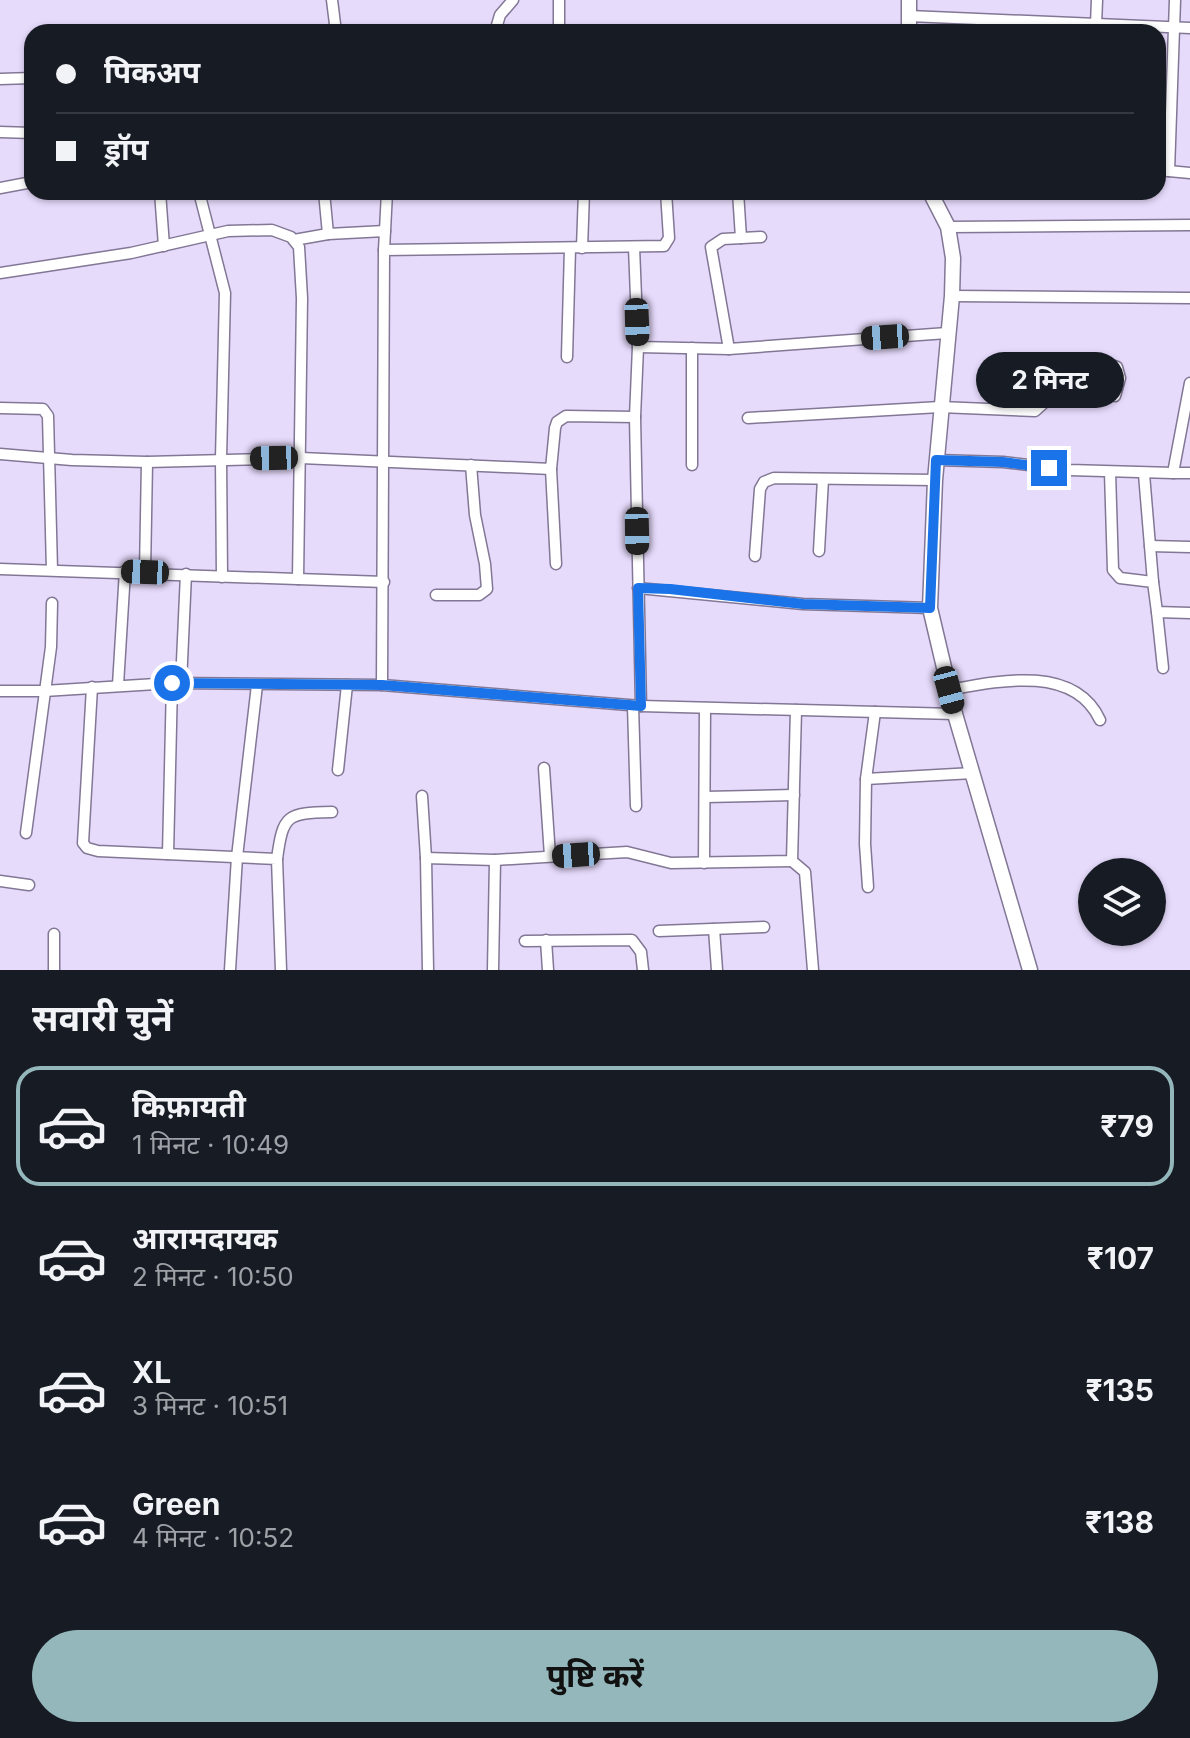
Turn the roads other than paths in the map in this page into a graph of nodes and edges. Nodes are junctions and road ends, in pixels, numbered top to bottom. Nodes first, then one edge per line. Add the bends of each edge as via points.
1 (332, 0) edge
2 (513, 0) edge
3 (559, 0) edge
4 (909, 0) edge
5 (1097, 0) edge
6 (1175, 0) edge
7 (909, 16) junction
8 (335, 24) edge
9 (497, 24) edge
10 (559, 24) edge
11 (909, 24) edge
12 (983, 24) edge
13 (1092, 24) edge
14 (1166, 27) edge
15 (1174, 27) junction
16 (1190, 28) edge
17 (24, 78) edge
18 (0, 79) edge
19 (1166, 131) edge
20 (0, 132) edge
21 (24, 133) edge
22 (1166, 170) edge
23 (1190, 173) edge
24 (24, 184) edge
25 (0, 188) edge
26 (161, 200) edge
27 (201, 200) edge
28 (325, 200) edge
29 (387, 200) edge
30 (583, 200) edge
31 (666, 200) edge
32 (739, 200) edge
33 (934, 200) edge
34 (1190, 225) edge
35 (948, 227) junction
36 (385, 231) junction
37 (328, 234) junction
38 (211, 235) junction
39 (761, 237) dead end
40 (741, 238) junction
41 (294, 240) junction
42 (164, 246) junction
43 (634, 247) junction
44 (576, 248) junction
45 (384, 250) junction
46 (0, 273) edge
47 (952, 296) junction
48 (1190, 298) edge
49 (947, 333) junction
50 (638, 347) junction
51 (692, 348) junction
52 (729, 349) junction
53 (567, 357) dead end
54 (1190, 383) edge
55 (1115, 396) dead end
56 (940, 407) junction
57 (0, 408) edge
58 (635, 417) junction
59 (748, 418) dead end
60 (0, 454) edge
61 (50, 458) junction
62 (221, 458) junction
63 (301, 458) junction
64 (936, 460) junction
65 (147, 462) junction
66 (384, 463) junction
67 (471, 465) junction
68 (692, 465) dead end
69 (551, 469) junction
70 (1110, 472) junction
71 (1173, 473) junction
72 (1190, 473) edge
73 (1144, 474) junction
74 (823, 479) junction
75 (935, 480) junction
76 (1150, 546) junction
77 (1190, 547) edge
78 (819, 551) dead end
79 (755, 556) dead end
80 (556, 564) dead end
81 (0, 569) edge
82 (52, 570) junction
83 (125, 571) junction
84 (145, 572) junction
85 (186, 574) junction
86 (222, 577) junction
87 (298, 579) junction
88 (384, 582) junction
89 (1153, 582) junction
90 (638, 588) junction
91 (436, 595) dead end
92 (52, 603) dead end
93 (930, 608) junction
94 (1157, 612) junction
95 (1190, 613) edge
96 (1163, 668) dead end
97 (176, 683) junction
98 (118, 685) junction
99 (257, 685) junction
100 (347, 685) junction
101 (382, 685) junction
102 (92, 687) junction
103 (949, 690) junction
104 (0, 691) edge
105 (44, 691) junction
106 (637, 706) junction
107 (705, 708) junction
108 (796, 710) junction
109 (875, 712) junction
110 (955, 714) junction
111 (1100, 720) dead end
112 (544, 768) dead end
113 (338, 770) dead end
114 (973, 773) junction
115 (866, 779) junction
116 (794, 795) junction
117 (422, 796) dead end
118 (705, 797) junction
119 (636, 806) dead end
120 (332, 812) dead end
121 (26, 833) dead end
122 (168, 854) junction
123 (550, 856) junction
124 (237, 857) junction
125 (426, 858) junction
126 (277, 859) junction
127 (495, 860) junction
128 (792, 861) junction
129 (704, 863) junction
130 (0, 881) edge
131 (29, 885) dead end
132 (868, 887) dead end
133 (764, 927) dead end
134 (714, 929) junction
135 (659, 931) dead end
136 (54, 934) dead end
137 (546, 940) junction
138 (525, 941) dead end
139 (54, 970) edge
140 (230, 970) edge
141 (281, 970) edge
142 (428, 970) edge
143 (493, 970) edge
144 (548, 970) edge
145 (643, 970) edge
146 (717, 970) edge
147 (813, 970) edge
148 (1030, 970) edge

1 - 8 street
2 - 9 street
3 - 10 street
4 - 7 street
5 - 13 street
6 - 15 street
7 - 11 street
7 - 12 street
14 - 15 street
15 - 16 street
15 - 19 street
17 - 18 street
20 - 21 street
22 - 23 street
24 - 25 street
26 - 42 street
27 - 38 street
28 - 37 street
29 - 36 street
30 - 44 street
31 - 43 street via 667,245
32 - 40 street
33 - 35 street
34 - 35 street
35 - 47 street
36 - 37 street
36 - 45 street
37 - 41 street
38 - 41 street via 272,230
38 - 42 street
38 - 62 street via 225,293
39 - 40 street
40 - 52 street via 723,239 711,247
41 - 63 street via 301,255 302,284
42 - 46 street
43 - 44 street
43 - 50 street
44 - 45 street
44 - 53 street
45 - 66 street
47 - 48 street
47 - 49 street
49 - 52 street
49 - 56 street
50 - 51 street
50 - 58 street
51 - 52 street
51 - 68 street
54 - 71 street
55 - 56 street via 1117,367 1064,361 1048,369 1045,402 1035,411
56 - 59 street
56 - 64 street
57 - 61 street via 47,412
58 - 69 street via 566,416 555,428
58 - 90 street
60 - 61 street
61 - 65 street
61 - 82 street
62 - 63 street
62 - 65 street
62 - 86 street
63 - 66 street
63 - 87 street
64 - 70 street
64 - 75 street
65 - 84 street
66 - 67 street
66 - 88 street
67 - 69 street
67 - 91 street via 487,589 479,595
69 - 80 street
70 - 73 street
70 - 89 street via 1113,570 1120,578
71 - 72 street
71 - 73 street
73 - 76 street
74 - 75 street
74 - 78 street
74 - 79 street via 764,482
75 - 93 street
76 - 77 street
76 - 89 street
81 - 82 street
82 - 83 street
83 - 84 street
83 - 98 street
84 - 85 street
85 - 86 street
85 - 97 street
86 - 87 street
87 - 88 street
88 - 101 street
89 - 94 street
90 - 93 street via 803,604
90 - 106 street
92 - 105 street
93 - 103 street
94 - 95 street
94 - 96 street
97 - 98 street
97 - 99 street
97 - 122 street
98 - 102 street
99 - 100 street
99 - 124 street
100 - 101 street
100 - 113 street
101 - 106 street
102 - 105 street
102 - 122 street via 83,843 98,851
103 - 110 street
103 - 111 street via 989,682 1060,685 1087,700
104 - 105 street
105 - 121 street
106 - 107 street
106 - 119 street
107 - 108 street
107 - 118 street
108 - 109 street
108 - 116 street
109 - 110 street
109 - 115 street
110 - 114 street
112 - 123 street
114 - 115 street
114 - 148 street
115 - 132 street
116 - 118 street
116 - 128 street
117 - 125 street
118 - 129 street
120 - 126 street via 291,816 281,829
122 - 124 street
123 - 127 street
123 - 129 street via 627,852 671,863
124 - 126 street
124 - 140 street
125 - 127 street
125 - 142 street
126 - 141 street
127 - 143 street
128 - 129 street
128 - 147 street via 805,872
130 - 131 street
133 - 134 street
134 - 135 street
134 - 146 street
136 - 139 street
137 - 138 street
137 - 144 street
137 - 145 street via 632,940 641,952

